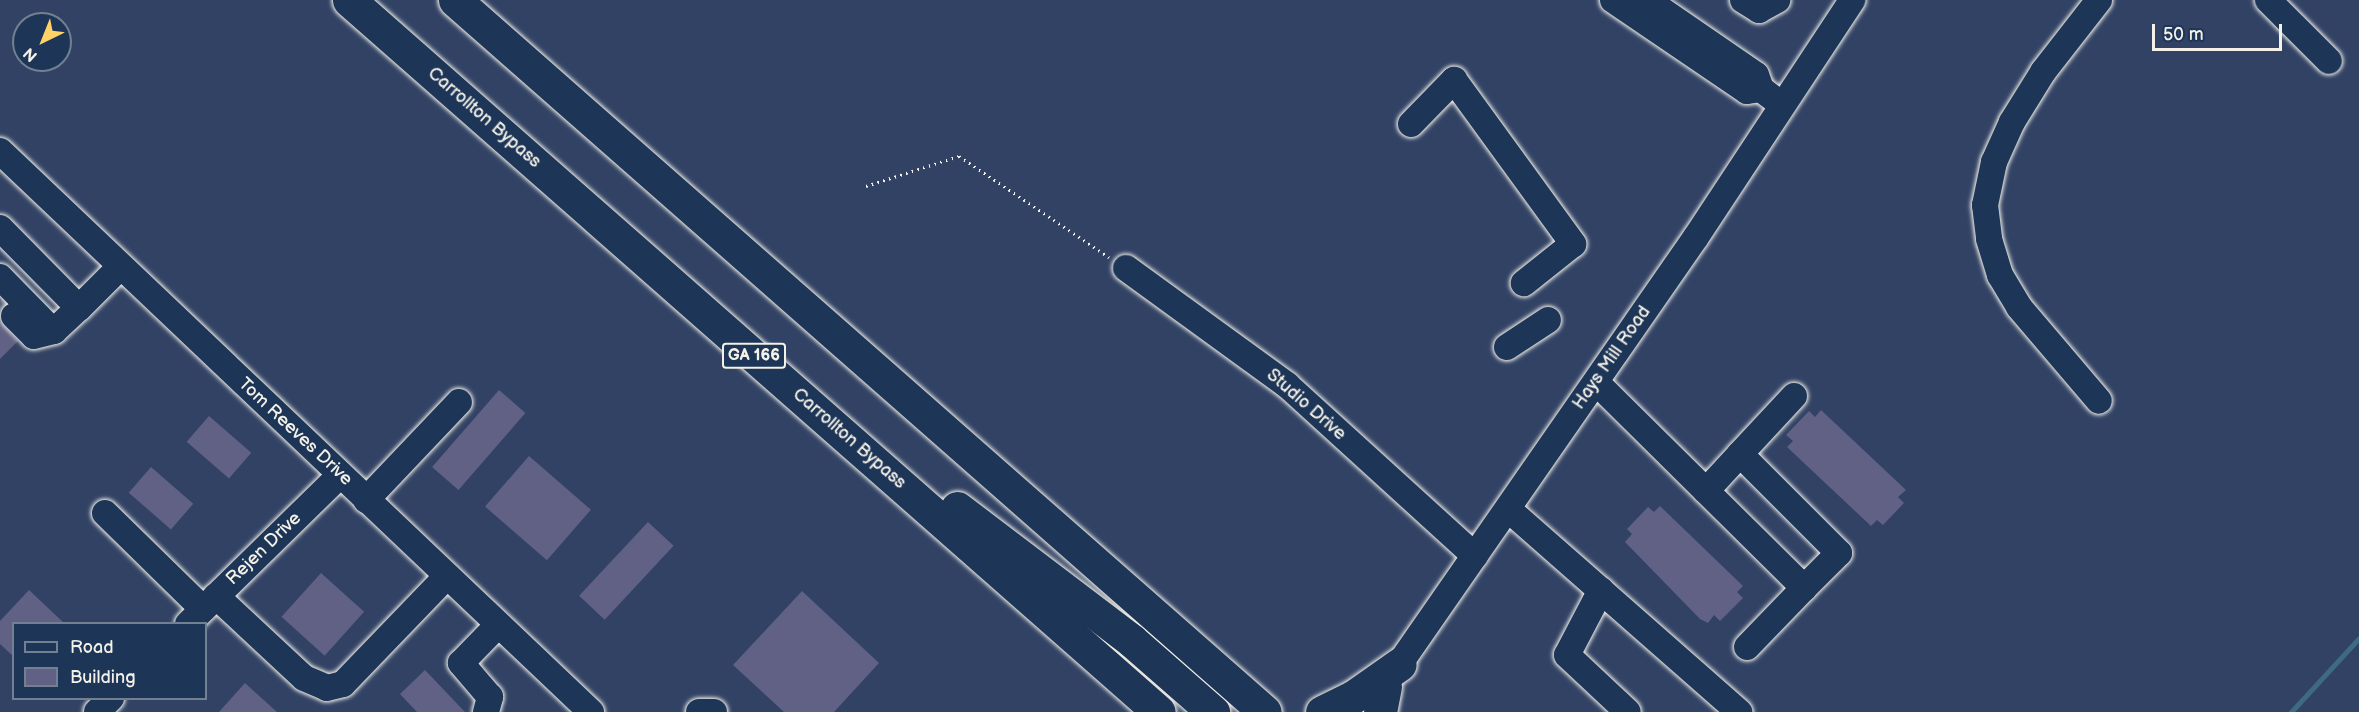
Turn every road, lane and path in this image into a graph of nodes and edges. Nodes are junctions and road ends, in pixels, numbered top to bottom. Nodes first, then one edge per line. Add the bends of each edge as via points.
1 (349, 0) edge
2 (456, 0) edge
3 (1612, 0) edge
4 (1647, 0) edge
5 (1743, 0) edge
6 (1777, 0) edge
7 (1852, 0) edge
8 (2098, 0) edge
9 (2268, 0) edge
10 (2329, 61) dead end
11 (1761, 89) junction
12 (1783, 104) junction
13 (1412, 124) dead end
14 (0, 151) edge
15 (866, 186) dead end
16 (0, 228) edge
17 (120, 267) junction
18 (1126, 268) joint
19 (0, 277) edge
20 (1524, 283) dead end
21 (79, 308) junction
22 (14, 316) tunnel mouth
23 (1548, 320) dead end
24 (54, 332) junction
25 (1508, 346) dead end
26 (1596, 382) junction
27 (1794, 396) dead end
28 (2099, 401) dead end
29 (459, 402) dead end
30 (815, 409) junction
31 (1740, 454) junction
32 (340, 475) junction
33 (1706, 491) junction
34 (366, 500) junction
35 (1508, 509) junction
36 (105, 513) dead end
37 (1475, 556) junction
38 (447, 576) junction
39 (1804, 588) junction
40 (1601, 590) junction
41 (202, 609) edge
42 (498, 625) junction
43 (1747, 647) dead end
44 (1383, 693) edge
45 (110, 700) edge
46 (1258, 706) edge
47 (582, 709) edge
48 (97, 712) edge
49 (486, 712) edge
50 (699, 712) edge
51 (714, 712) edge
52 (1159, 712) edge
53 (1213, 712) edge
54 (1287, 712) edge
55 (1322, 712) edge
56 (1628, 712) edge
57 (1739, 712) edge

1 - 30 main road, Carrollton Bypass / GA 166
2 - 46 main road
3 - 11 street via 1747,91
4 - 11 street via 1756,75
5 - 6 street via 1759,10
7 - 12 street, Hays Mill Road
8 - 28 street via 2043,72 2012,122 1994,162 1985,205 1989,239 2000,275 2026,315
9 - 10 street
11 - 12 street
12 - 26 street, Hays Mill Road
13 - 20 street via 1454,80 1573,244
14 - 17 street, Tom Reeves Drive
15 - 18 path via 959,156
16 - 21 street
17 - 21 street
17 - 32 street, Tom Reeves Drive
18 - 37 street, Studio Drive via 1287,385
19 - 24 street
21 - 24 street
22 - 24 street via 34,336
23 - 25 street
26 - 33 street
26 - 35 street, Hays Mill Road
27 - 31 street
29 - 34 street
30 - 52 main road, Carrollton Bypass / GA 166
30 - 53 main road via 1042,572
31 - 33 street
31 - 39 street via 1839,553
32 - 34 street, Tom Reeves Drive
32 - 41 street, Rejen Drive
33 - 39 street
34 - 38 street, Tom Reeves Drive
35 - 37 street, Hays Mill Road
35 - 40 street
36 - 41 street
37 - 44 street, Hays Mill Road
38 - 41 street via 343,684 327,688 304,678
38 - 42 street, Tom Reeves Drive
39 - 43 street
40 - 56 street via 1567,655
40 - 57 street
42 - 47 street, Tom Reeves Drive
42 - 49 street via 461,663 490,698
44 - 55 main road via 1353,697
45 - 48 street
46 - 54 main road
50 - 51 street

